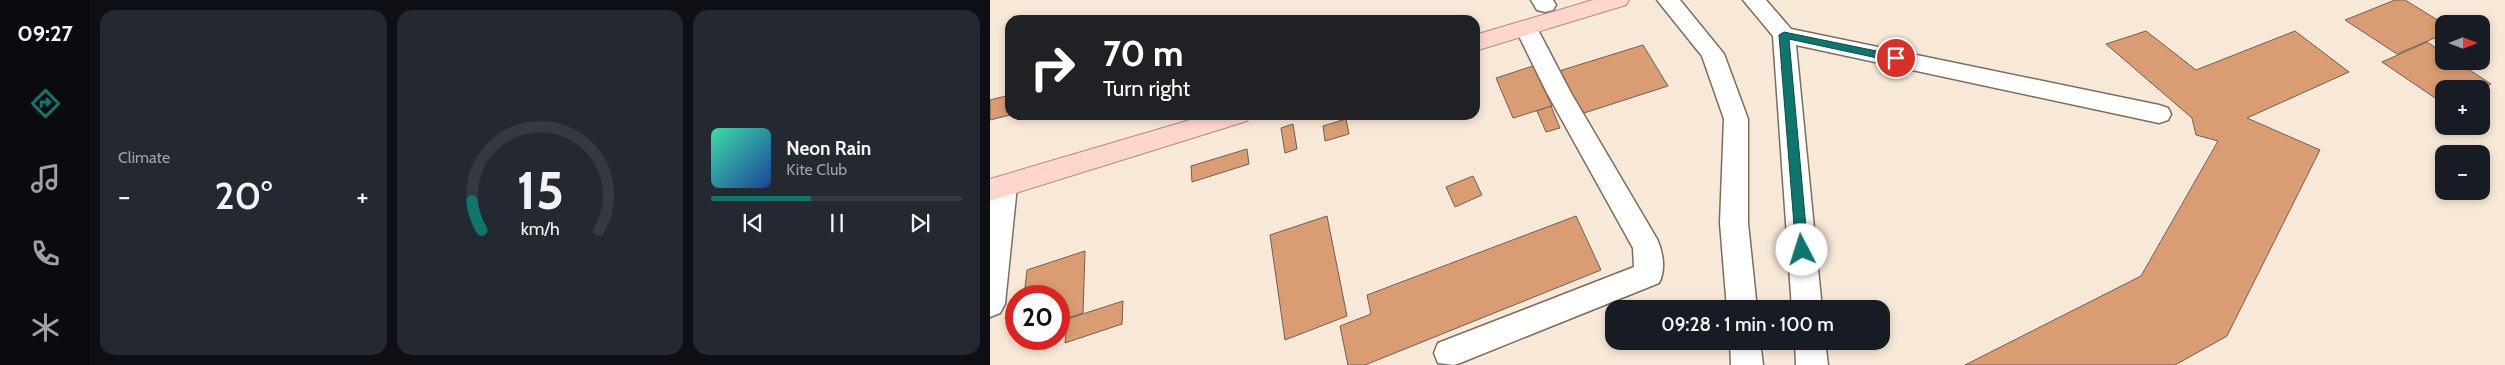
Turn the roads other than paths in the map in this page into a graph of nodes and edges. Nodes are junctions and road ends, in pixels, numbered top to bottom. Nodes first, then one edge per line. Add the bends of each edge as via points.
1 (1618, 0) edge
2 (1668, 0) edge
3 (1754, 0) edge
4 (1550, 2) edge
5 (1480, 24) edge
6 (1526, 28) junction
7 (1784, 35) junction
8 (1480, 42) edge
9 (2158, 114) dead end
10 (1161, 120) edge
11 (1220, 120) edge
12 (995, 182) edge
13 (995, 219) edge
14 (1741, 300) edge
15 (1806, 300) edge
16 (990, 304) edge
17 (1746, 350) edge
18 (1811, 350) edge
19 (1449, 352) dead end
20 (1747, 365) edge
21 (1812, 365) edge

1 - 6 main road
2 - 14 street via 1713,54 1736,119 1734,223
3 - 7 street
4 - 5 main road
6 - 8 main road
6 - 19 street via 1558,93 1647,247 1649,274
7 - 9 street
7 - 15 street
10 - 12 main road
11 - 12 main road
12 - 13 street
13 - 16 street
17 - 20 street
18 - 21 street

